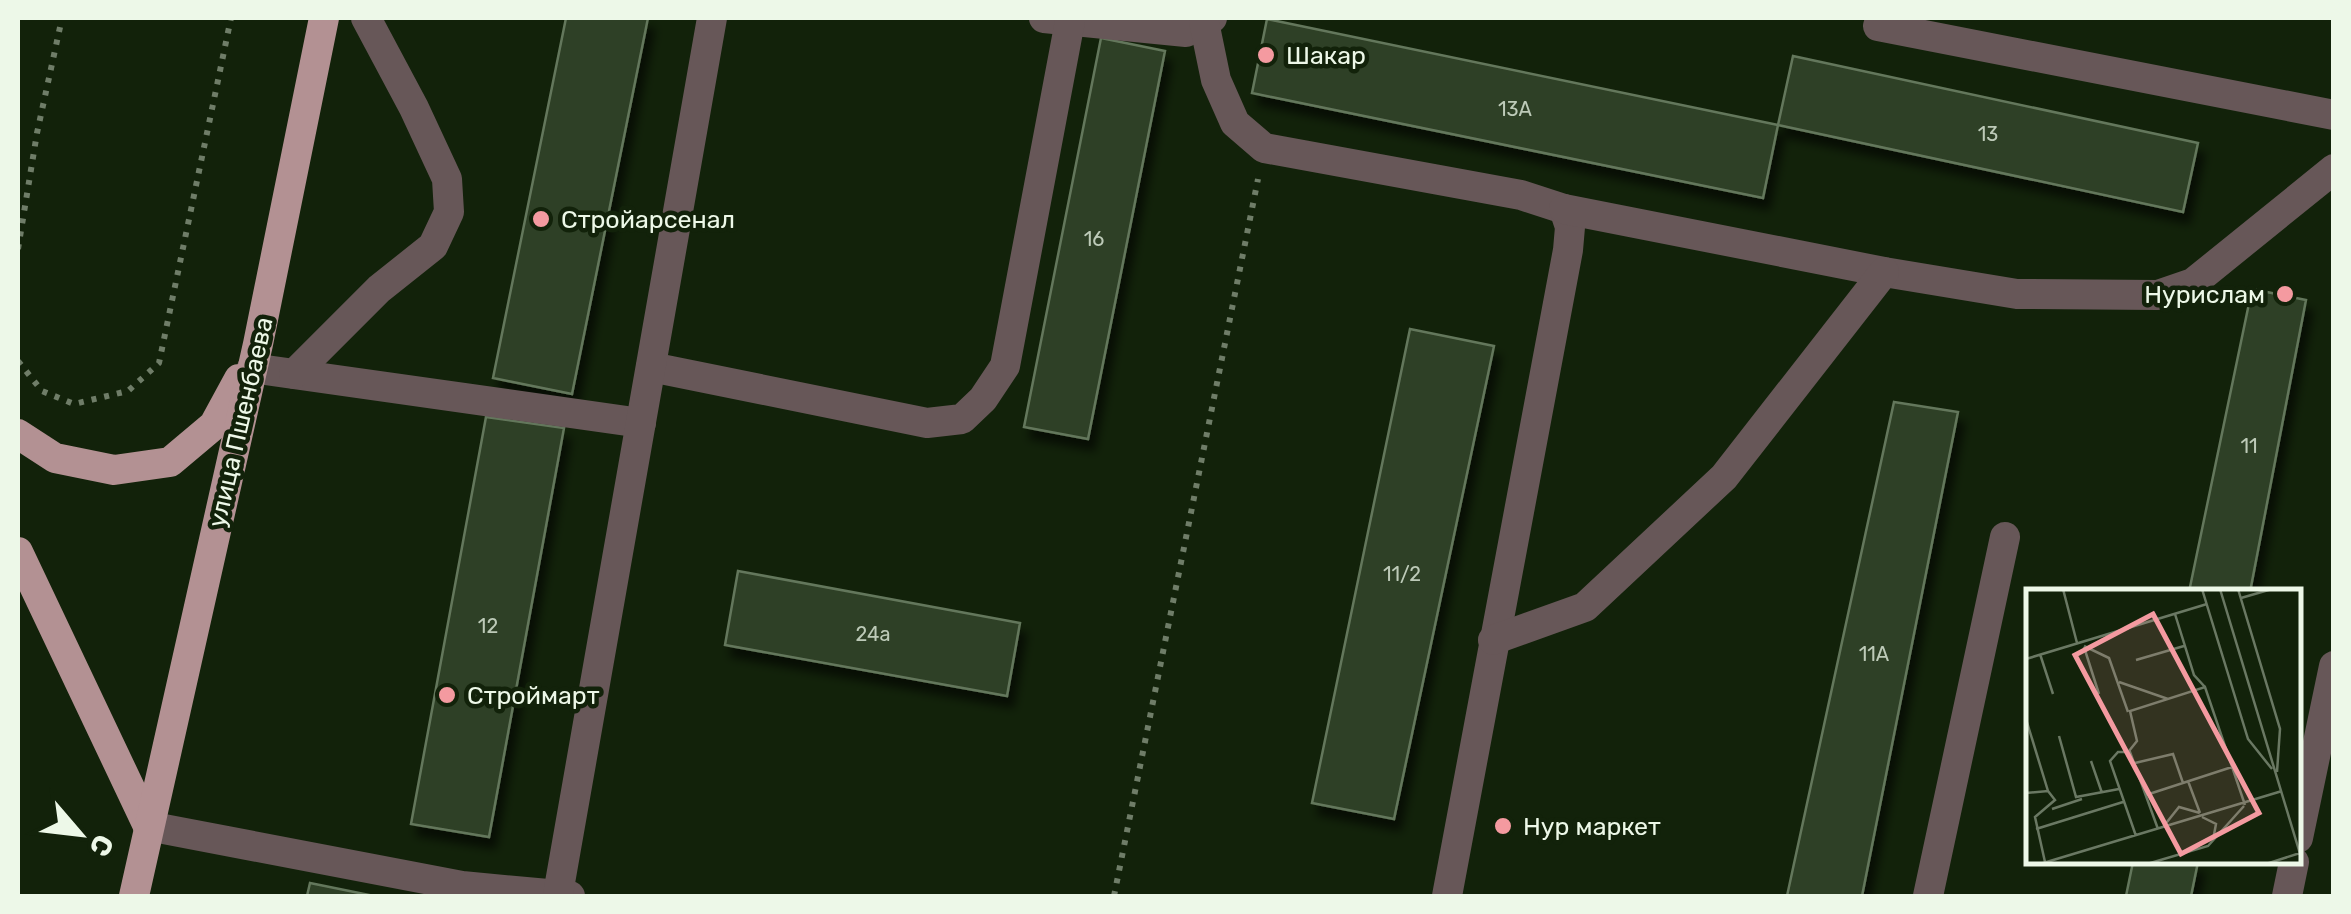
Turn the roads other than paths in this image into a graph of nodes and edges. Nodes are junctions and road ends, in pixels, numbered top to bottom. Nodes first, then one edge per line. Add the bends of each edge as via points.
1 (324, 18) edge
2 (366, 18) edge
3 (712, 18) edge
4 (1057, 19) edge
5 (1208, 20) edge
6 (1878, 26) dead end
7 (2334, 115) edge
8 (2334, 169) edge
9 (1564, 209) junction
10 (1884, 272) junction
11 (255, 356) junction
12 (651, 367) junction
13 (294, 374) junction
14 (641, 423) junction
15 (18, 434) edge
16 (2004, 537) dead end
17 (18, 552) edge
18 (1493, 640) junction
19 (2334, 666) edge
20 (2301, 824) edge
21 (148, 826) junction
22 (2294, 864) edge
23 (564, 895) edge
24 (134, 896) edge
25 (1447, 896) edge
26 (1928, 896) edge
27 (2287, 896) edge

1 - 11 main road, улица Пшенбаева
2 - 13 street via 447,179 449,212 433,246
3 - 12 street
4 - 5 street via 1186,32
4 - 12 street via 1004,366 962,418 927,423
5 - 9 street via 1216,80 1234,123 1264,148 1521,195
6 - 7 street
8 - 10 street via 2193,282 2158,295 2017,294
9 - 10 street
9 - 18 street via 1568,250
10 - 18 street via 1724,477 1585,607
11 - 13 street
11 - 15 main road via 214,425 170,462 114,470 54,458
11 - 21 main road, улица Пшенбаева
12 - 14 street
13 - 14 street
14 - 23 street
16 - 26 street
17 - 21 main road
18 - 25 street
19 - 20 street
21 - 23 street via 462,886
21 - 24 main road, улица Пшенбаева
22 - 27 street

